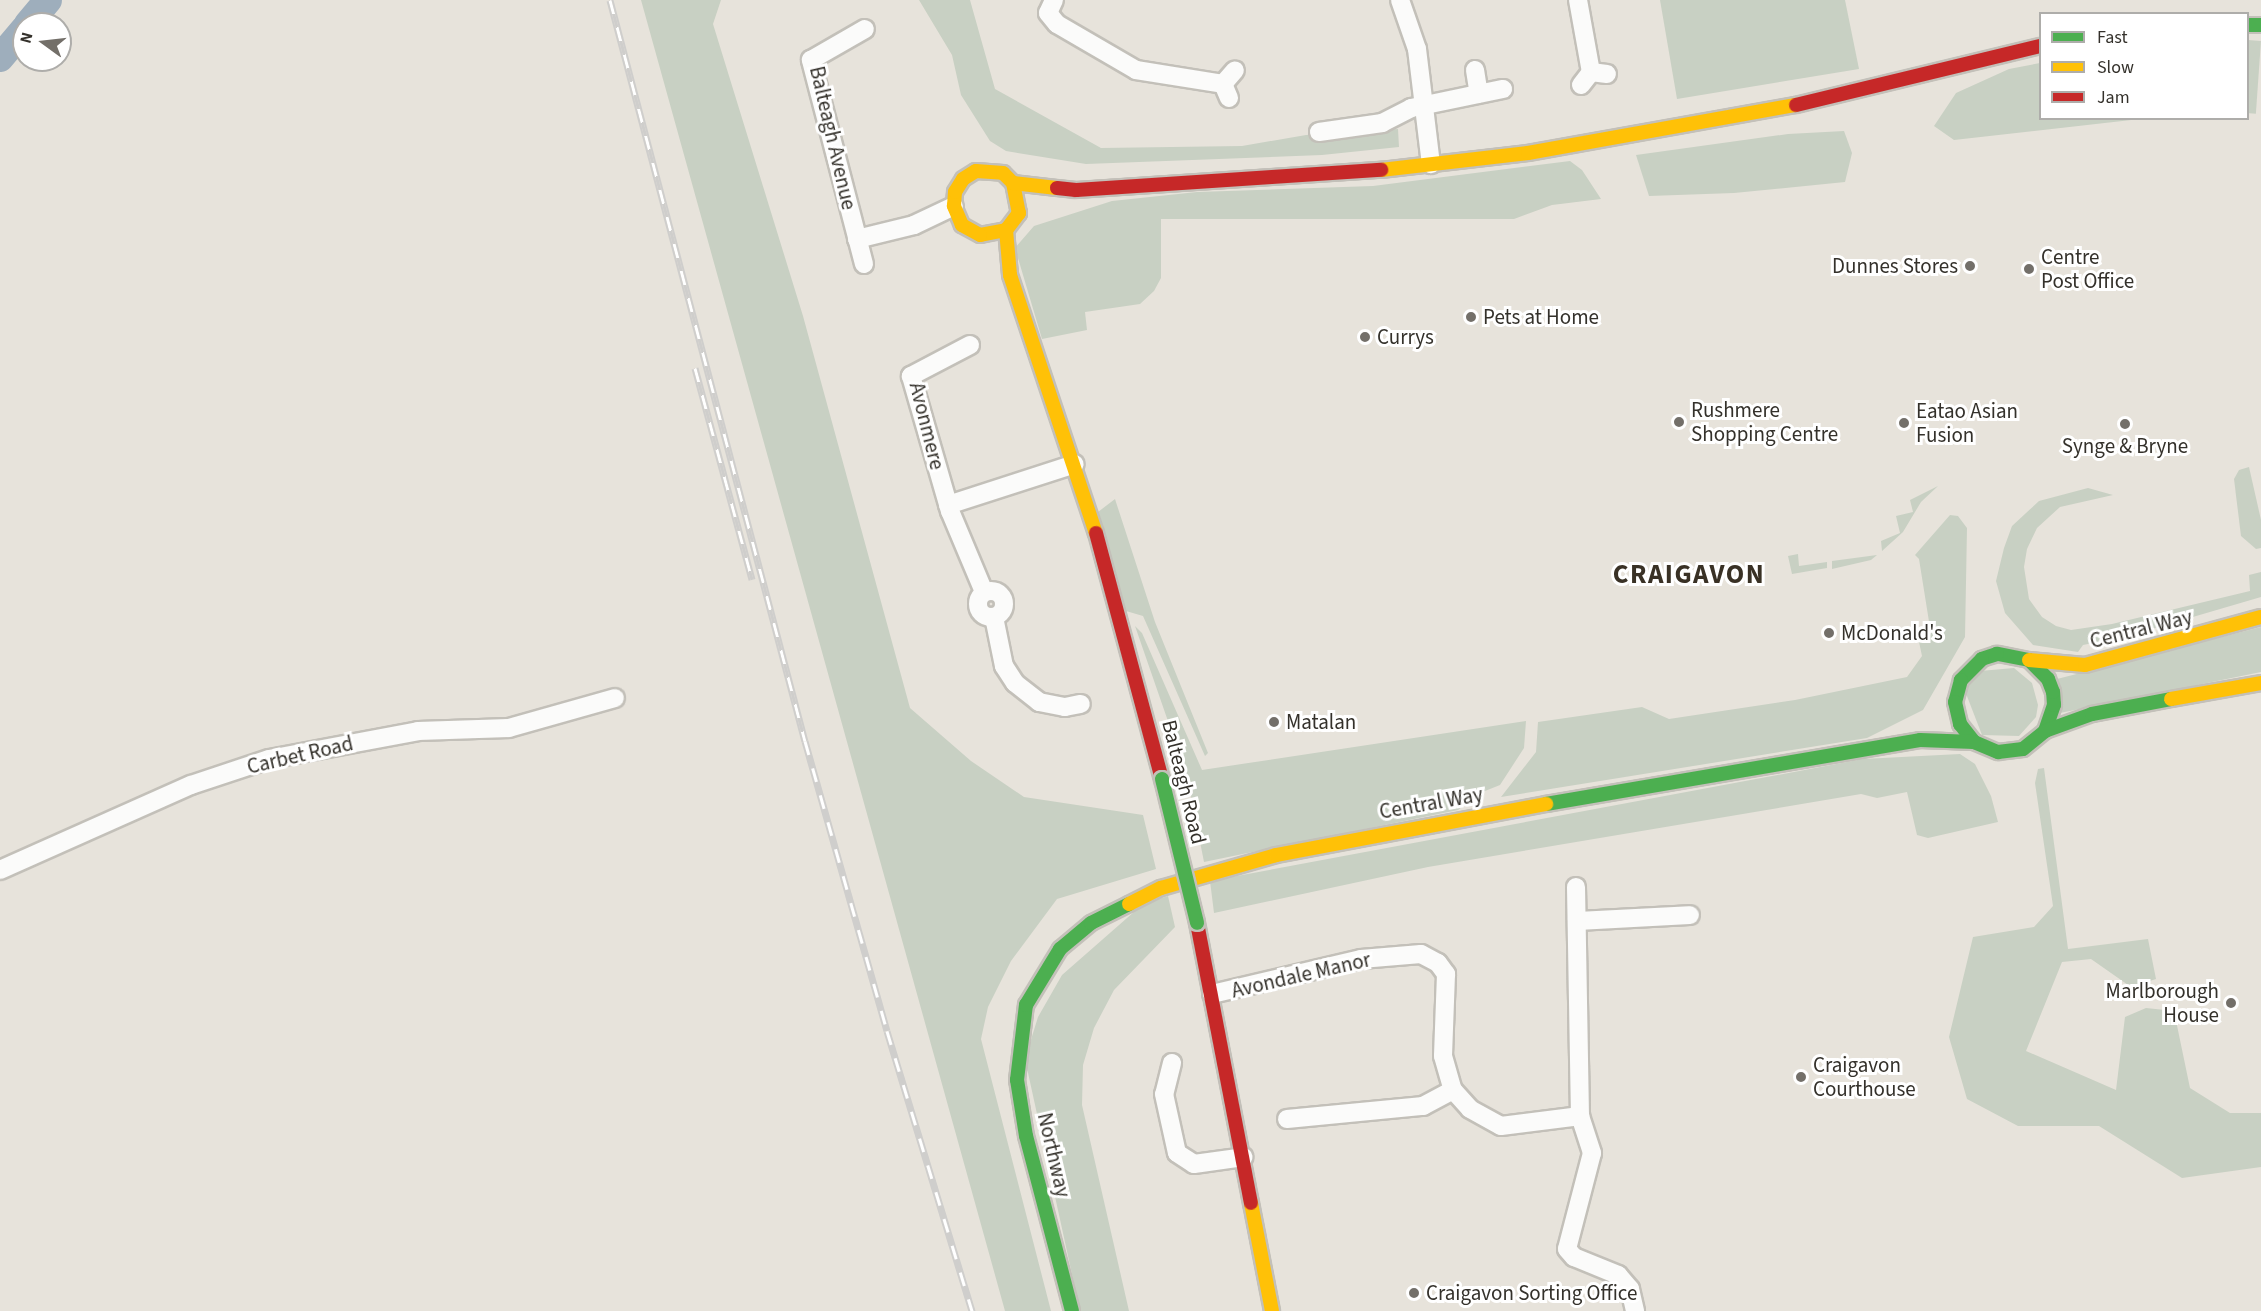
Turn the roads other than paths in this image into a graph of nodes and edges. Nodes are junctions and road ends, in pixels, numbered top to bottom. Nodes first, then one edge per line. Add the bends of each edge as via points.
1 (1054, 0) edge
2 (1400, 0) edge
3 (1578, 0) edge
4 (865, 29) dead end
5 (2039, 46) edge
6 (1474, 70) dead end
7 (1593, 77) dead end
8 (1229, 84) dead end
9 (1503, 89) dead end
10 (1479, 94) junction
11 (1426, 104) junction
12 (1319, 132) dead end
13 (1431, 164) junction
14 (1013, 183) junction
15 (1076, 190) junction
16 (954, 206) junction
17 (1018, 213) junction
18 (1006, 230) junction
19 (980, 235) junction
20 (857, 239) junction
21 (864, 264) dead end
22 (1010, 275) junction
23 (970, 345) dead end
24 (1075, 464) junction
25 (948, 505) junction
26 (2261, 617) edge
27 (2029, 660) junction
28 (2261, 683) edge
29 (1957, 691) junction
30 (615, 698) dead end
31 (1081, 704) dead end
32 (1944, 708) dead end
33 (1927, 722) dead end
34 (2045, 731) junction
35 (1974, 742) junction
36 (1894, 744) junction
37 (0, 870) edge
38 (1576, 887) dead end
39 (1690, 915) dead end
40 (1577, 921) junction
41 (1212, 994) junction
42 (1026, 1005) joint
43 (1172, 1063) dead end
44 (1453, 1090) junction
45 (1580, 1116) junction
46 (1287, 1119) dead end
47 (1244, 1157) junction
48 (1265, 1310) edge
49 (1072, 1311) edge
50 (1635, 1311) edge

1 - 8 street via 1048,14 1057,24 1136,70
2 - 11 street via 1417,49
3 - 7 street
4 - 20 street, Balteagh Avenue via 811,60
5 - 13 main road via 1827,100 1623,138
6 - 10 street
9 - 10 street
10 - 11 street
11 - 12 street via 1382,123
11 - 13 street
13 - 15 main road
14 - 15 main road
14 - 16 main road via 1003,173 976,171 963,179 955,192
14 - 17 main road via 1020,203
15 - 17 main road
16 - 19 main road via 962,225
16 - 20 street, Balteagh Avenue via 914,225
17 - 18 main road
18 - 19 main road
18 - 22 main road, Balteagh Road
19 - 22 main road, Balteagh Road
20 - 21 street, Balteagh Avenue
22 - 24 main road, Balteagh Road
23 - 25 street, Avonmere via 911,376
24 - 25 street
24 - 41 main road, Balteagh Road, bridge via 1118,604
25 - 31 street, Avonmere via 984,592 992,591 1003,599 1004,606 994,617 1004,666 1015,683 1039,702 1065,707
26 - 27 main road, Central Way via 2094,664 2064,666
27 - 29 main road via 1997,654 1982,659 1968,669
27 - 34 main road via 2048,679 2053,692 2053,712
28 - 34 main road via 2091,714
29 - 32 main road
29 - 35 main road via 1960,724
30 - 37 street, Carbet Road via 509,728 418,731 269,759 191,785
33 - 36 main road, Central Way
34 - 35 main road via 2034,742 2011,752 1998,752
35 - 36 main road, Central Way via 1920,740
36 - 42 main road, Central Way via 1374,834 1276,855 1172,885 1091,923 1060,949
38 - 40 street
39 - 40 street
40 - 45 street
41 - 44 street, Avondale Manor via 1361,958 1421,954 1438,963 1446,974 1443,1056
41 - 47 main road, Balteagh Road
42 - 49 main road, Northway via 1017,1080 1026,1136
43 - 47 street via 1164,1094 1177,1153 1194,1164
44 - 45 street via 1470,1109 1501,1126
44 - 46 street via 1423,1106
45 - 50 street via 1592,1153 1567,1249 1574,1257 1618,1275 1630,1289
47 - 48 main road, Balteagh Road

